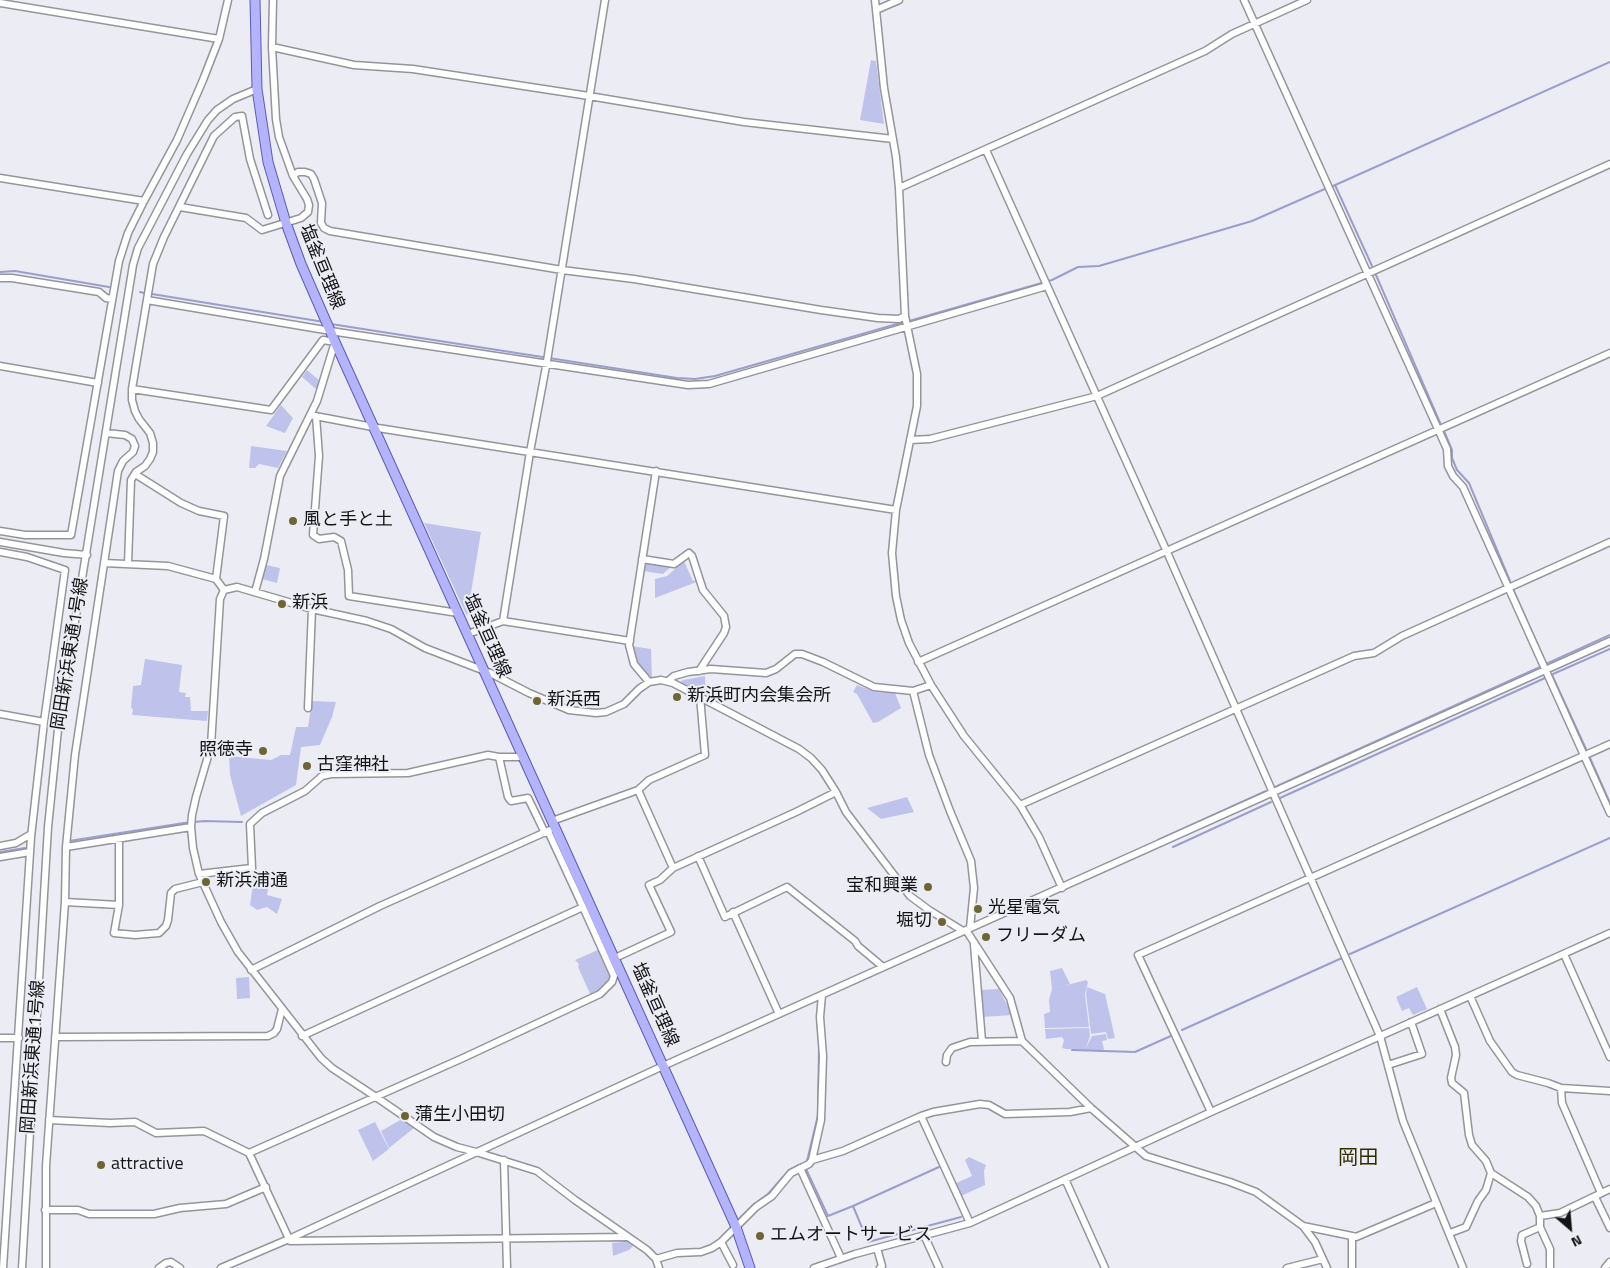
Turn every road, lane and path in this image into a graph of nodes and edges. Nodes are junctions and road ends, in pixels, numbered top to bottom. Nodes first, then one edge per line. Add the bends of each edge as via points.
1 (228, 0) edge
2 (255, 0) edge
3 (273, 0) edge
4 (605, 0) edge
5 (875, 0) edge
6 (899, 0) edge
7 (1244, 0) edge
8 (1306, 0) edge
9 (0, 3) edge
10 (876, 10) junction
11 (1255, 23) junction
12 (219, 39) junction
13 (272, 47) junction
14 (258, 89) junction
15 (589, 96) junction
16 (893, 139) junction
17 (986, 150) junction
18 (1610, 164) edge
19 (293, 176) junction
20 (0, 178) edge
21 (899, 188) junction
22 (144, 201) junction
23 (180, 207) junction
24 (268, 215) dead end
25 (286, 223) junction
26 (562, 270) junction
27 (1367, 272) junction
28 (0, 278) edge
29 (1046, 283) junction
30 (112, 299) junction
31 (147, 300) junction
32 (906, 322) junction
33 (329, 329) junction
34 (335, 342) junction
35 (1610, 353) edge
36 (547, 360) junction
37 (0, 366) edge
38 (98, 383) junction
39 (132, 389) junction
40 (1097, 396) junction
41 (313, 415) junction
42 (374, 427) junction
43 (1439, 430) junction
44 (106, 433) junction
45 (910, 440) junction
46 (530, 452) junction
47 (656, 471) junction
48 (135, 474) junction
49 (896, 510) junction
50 (0, 531) edge
51 (0, 542) edge
52 (1610, 542) edge
53 (0, 552) edge
54 (1167, 552) junction
55 (87, 555) junction
56 (642, 559) junction
57 (104, 563) junction
58 (128, 564) junction
59 (216, 579) junction
60 (1508, 588) junction
61 (224, 590) junction
62 (255, 592) junction
63 (312, 609) junction
64 (458, 613) junction
65 (503, 621) junction
66 (468, 634) junction
67 (630, 641) junction
68 (1610, 641) edge
69 (918, 662) junction
70 (1546, 670) junction
71 (484, 671) junction
72 (699, 671) junction
73 (668, 681) junction
74 (649, 682) junction
75 (931, 685) junction
76 (913, 691) junction
77 (700, 696) junction
78 (308, 708) dead end
79 (1236, 710) junction
80 (0, 714) edge
81 (44, 722) junction
82 (1610, 744) edge
83 (1584, 755) junction
84 (499, 757) junction
85 (523, 757) junction
86 (638, 790) junction
87 (836, 792) junction
88 (1272, 792) junction
89 (1020, 805) junction
90 (1610, 813) edge
91 (192, 823) junction
92 (550, 828) junction
93 (31, 834) junction
94 (119, 839) junction
95 (67, 843) junction
96 (0, 846) edge
97 (30, 852) junction
98 (698, 856) junction
99 (0, 858) edge
100 (673, 868) junction
101 (199, 874) junction
102 (1310, 878) junction
103 (203, 882) junction
104 (1062, 888) junction
105 (65, 902) junction
106 (119, 905) junction
107 (583, 907) junction
108 (733, 912) junction
109 (966, 929) junction
110 (1610, 933) edge
111 (974, 942) junction
112 (1564, 954) junction
113 (615, 958) junction
114 (883, 967) junction
115 (251, 970) junction
116 (822, 995) junction
117 (1470, 996) junction
118 (282, 1009) junction
119 (1440, 1009) junction
120 (779, 1014) junction
121 (1411, 1022) junction
122 (302, 1036) junction
123 (1380, 1036) junction
124 (55, 1037) junction
125 (0, 1038) edge
126 (20, 1038) junction
127 (982, 1040) junction
128 (1022, 1041) junction
129 (1610, 1056) edge
130 (946, 1062) dead end
131 (1388, 1065) junction
132 (663, 1066) junction
133 (1561, 1088) junction
134 (1610, 1091) edge
135 (376, 1097) junction
136 (1091, 1108) junction
137 (1211, 1112) junction
138 (921, 1116) junction
139 (50, 1120) junction
140 (1135, 1148) junction
141 (476, 1152) junction
142 (249, 1153) junction
143 (504, 1160) junction
144 (812, 1160) junction
145 (800, 1168) junction
146 (1491, 1173) junction
147 (1066, 1179) junction
148 (266, 1187) junction
149 (1610, 1189) edge
150 (1598, 1195) junction
151 (1436, 1202) junction
152 (45, 1210) junction
153 (4, 1211) edge
154 (1540, 1216) junction
155 (970, 1223) junction
156 (1303, 1226) junction
157 (1540, 1226) junction
158 (736, 1227) junction
159 (1610, 1228) edge
160 (1450, 1233) junction
161 (924, 1235) junction
162 (1352, 1236) junction
163 (627, 1237) junction
164 (289, 1239) junction
165 (507, 1239) junction
166 (721, 1242) junction
167 (877, 1248) junction
168 (841, 1258) junction
169 (656, 1259) junction
170 (1323, 1259) junction
171 (1610, 1262) edge
172 (1527, 1264) dead end
173 (733, 1265) dead end
174 (3, 1268) edge
175 (22, 1268) edge
176 (46, 1268) edge
177 (159, 1268) edge
178 (180, 1268) edge
179 (221, 1268) edge
180 (507, 1268) edge
181 (659, 1268) edge
182 (750, 1268) edge
183 (814, 1268) edge
184 (880, 1268) edge
185 (939, 1268) edge
186 (1105, 1268) edge
187 (1287, 1268) edge
188 (1327, 1268) edge
189 (1352, 1268) edge
190 (1463, 1268) edge
191 (1550, 1268) edge
192 (1605, 1268) edge

1 - 12 street
2 - 14 main road, 塩釜亘理線
3 - 13 street
4 - 15 street
5 - 10 street
6 - 10 street
7 - 11 street
8 - 11 street
9 - 12 street
10 - 16 street
11 - 17 street via 1205,51
11 - 27 street
12 - 22 street via 189,115
13 - 15 street via 354,65 413,69
13 - 19 street via 276,119
14 - 25 main road, 塩釜亘理線 via 268,162
14 - 44 street, 岡田新浜東通1号線 via 233,99 208,120 186,154 138,248
15 - 16 street via 744,122
15 - 26 street
16 - 21 street
17 - 21 street
17 - 29 street
18 - 27 street
19 - 25 street via 310,208 306,215
19 - 26 street via 298,172 311,174 322,203 321,223 330,231
20 - 22 street
21 - 32 street
22 - 30 street via 119,261
23 - 24 street via 214,136 235,116 242,116 250,159
23 - 25 street via 246,218 262,230
23 - 31 street via 153,264
25 - 33 main road, 塩釜亘理線
26 - 32 street
26 - 36 street
27 - 40 street
27 - 43 street
28 - 30 street via 99,292
29 - 32 street
29 - 40 street
30 - 38 street
31 - 33 street
31 - 39 street
32 - 36 street via 708,384 688,386
32 - 45 street via 917,374 917,406
33 - 34 main road, 塩釜亘理線
33 - 36 street
34 - 39 street via 323,340 271,410
34 - 41 street
34 - 42 main road, 塩釜亘理線
35 - 43 street
36 - 46 street
37 - 38 street
38 - 50 street via 71,535 25,535
39 - 48 street via 136,411 153,443 150,459
40 - 45 street via 930,439
40 - 54 street
41 - 42 street
41 - 62 street via 280,476
41 - 64 street via 319,456 313,535 341,541 348,570 349,596
42 - 46 street
42 - 64 main road, 塩釜亘理線
43 - 54 street
43 - 60 street via 1447,449 1448,466 1463,487
44 - 55 street, 岡田新浜東通1号線
44 - 57 street via 125,434 135,446 118,471
45 - 49 street
46 - 47 street
46 - 65 street
47 - 49 street
47 - 56 street
48 - 58 street via 131,480
48 - 59 street via 181,503 224,516
49 - 69 street via 892,552 896,596 909,643
51 - 55 street
52 - 60 street
53 - 81 street via 28,557 65,570
54 - 69 street
54 - 79 street
55 - 175 street, 岡田新浜東通1号線 via 59,720 48,827
56 - 67 street
56 - 72 street via 674,564 689,553 703,590 724,616 724,633
57 - 58 street
57 - 95 street via 81,708
58 - 59 street via 168,566
59 - 61 street
60 - 70 street
60 - 79 street via 1402,636 1374,653 1354,656
61 - 62 street via 237,587
61 - 91 street via 220,599 211,746
62 - 63 street
63 - 71 street via 391,629 425,648
63 - 78 street
64 - 66 main road, 塩釜亘理線
65 - 66 street
65 - 67 street
66 - 71 main road, 塩釜亘理線
67 - 74 street via 634,664
68 - 70 street
69 - 75 street
70 - 83 street
70 - 88 street
71 - 74 street via 529,693 580,712 606,712 616,708
71 - 85 main road, 塩釜亘理線
72 - 73 street via 674,676
72 - 76 street via 766,673 795,654 802,654 874,687
73 - 74 street
73 - 77 street
75 - 76 street
75 - 89 street via 964,736
76 - 109 street via 929,755 971,860 974,888
77 - 86 street via 705,755 649,780
77 - 87 street via 805,753 822,770
79 - 88 street
79 - 89 street
80 - 81 street
81 - 93 street
82 - 83 street
83 - 90 street
83 - 102 street
84 - 85 street
84 - 92 street via 508,797 512,801 528,798
84 - 101 street via 488,755 408,773 322,776 250,824 252,868
85 - 92 main road, 塩釜亘理線
86 - 92 street
86 - 100 street
87 - 98 street
87 - 109 street via 846,812 910,896 928,910
88 - 102 street
88 - 104 street
89 - 104 street via 1039,837
91 - 94 street
91 - 101 street
92 - 107 street
92 - 113 main road, 塩釜亘理線
92 - 115 street
93 - 96 street via 16,843
93 - 97 street
94 - 95 street
94 - 106 street
95 - 105 street
97 - 99 street
97 - 126 street
98 - 100 street
98 - 108 street via 725,916
100 - 113 street via 649,885 671,932
101 - 103 street
102 - 123 street
102 - 137 street via 1138,955
103 - 106 street via 171,893 168,920 159,933 114,933
103 - 115 street via 238,952
104 - 109 street
105 - 106 street
105 - 124 street
107 - 122 street
107 - 135 street via 614,976 607,988 594,998
108 - 114 street via 787,887
108 - 120 street
109 - 111 street
109 - 114 street
110 - 112 street
111 - 127 street
111 - 128 street via 1010,998
112 - 117 street
112 - 129 street
113 - 132 main road, 塩釜亘理線
114 - 116 street
115 - 118 street
116 - 120 street
116 - 144 street via 821,1120
117 - 119 street
117 - 133 street via 1490,1041 1512,1072
118 - 122 street
118 - 124 street via 277,1029 268,1036
119 - 121 street
119 - 146 street via 1455,1047 1452,1083 1464,1093 1472,1145 1486,1161
120 - 132 street
121 - 123 street
121 - 131 street via 1422,1054
122 - 135 street via 332,1068
123 - 131 street
123 - 137 street
124 - 139 street
125 - 126 street
126 - 153 street
127 - 128 street
127 - 130 street via 952,1048
128 - 136 street
131 - 151 street via 1403,1121
132 - 141 street
132 - 158 main road, 塩釜亘理線
133 - 134 street
133 - 150 street via 1562,1103
135 - 141 street via 434,1137
135 - 142 street
136 - 138 street via 1070,1112 1005,1114 980,1104
136 - 140 street
137 - 140 street
138 - 144 street via 843,1151
138 - 155 street
139 - 142 street via 134,1122 156,1134 204,1131
139 - 152 street
140 - 147 street
140 - 156 street via 1146,1156 1256,1192
141 - 143 street
141 - 164 street
142 - 148 street
143 - 163 street via 537,1171
143 - 165 street
144 - 145 street
145 - 158 street
145 - 168 street
146 - 154 street via 1528,1197
146 - 160 street via 1486,1190 1466,1227
147 - 155 street
147 - 186 street
148 - 152 street via 226,1204 154,1214
148 - 164 street
149 - 150 street
150 - 154 street via 1560,1213
150 - 159 street
151 - 160 street
151 - 162 street
152 - 176 street
153 - 174 street
154 - 157 street
155 - 161 street
156 - 162 street
156 - 170 street
157 - 172 street via 1522,1235
157 - 191 street via 1550,1249
158 - 166 street
158 - 182 main road, 塩釜亘理線
160 - 190 street
161 - 167 street
161 - 185 street
162 - 189 street
163 - 165 street
163 - 169 street
164 - 165 street
164 - 179 street
165 - 180 street
166 - 169 street via 700,1252 676,1253
166 - 173 street
167 - 168 street
167 - 184 street
168 - 183 street
169 - 181 street
170 - 187 street
170 - 188 street
171 - 192 street
177 - 178 street via 171,1262

